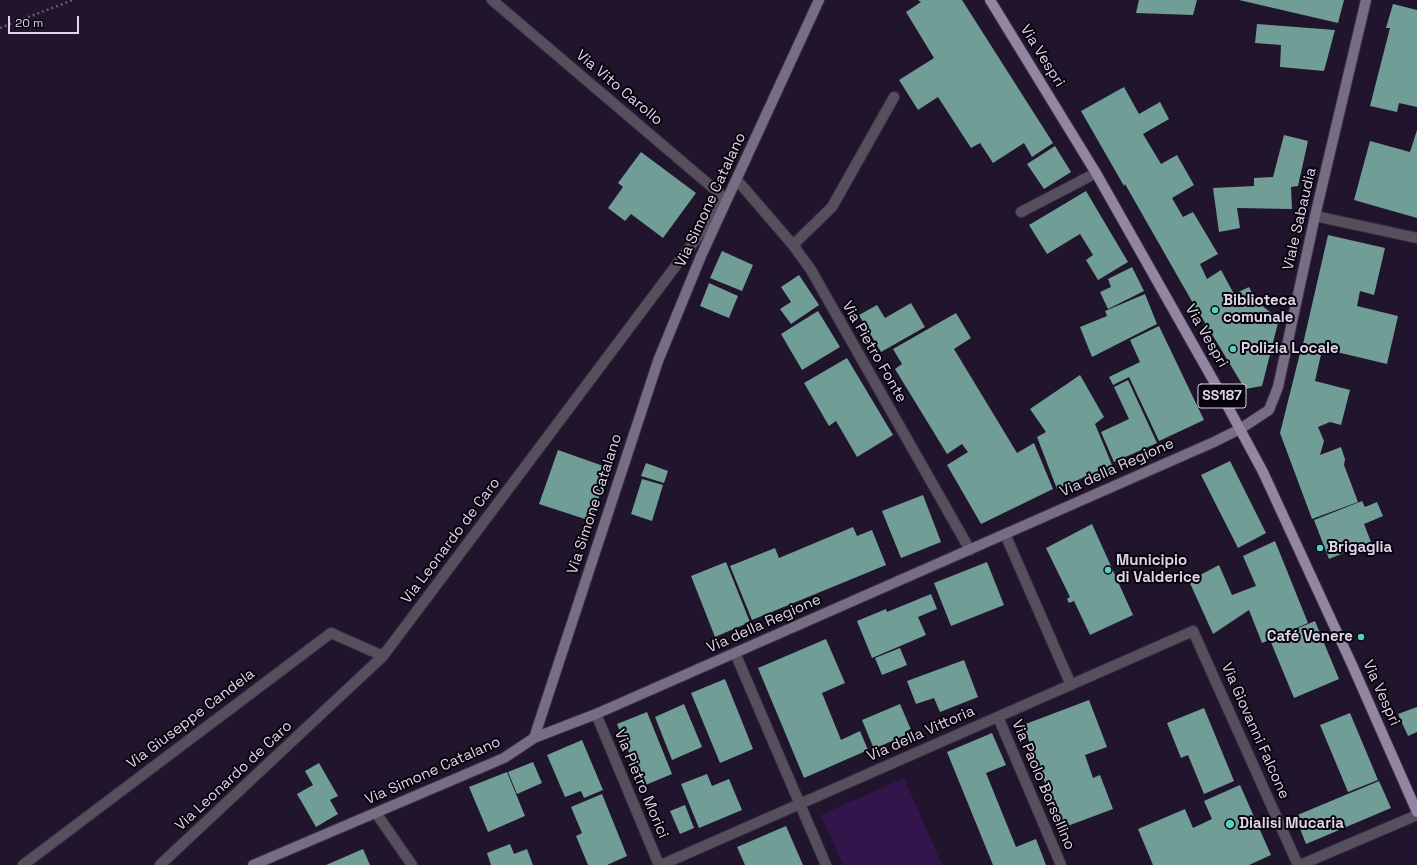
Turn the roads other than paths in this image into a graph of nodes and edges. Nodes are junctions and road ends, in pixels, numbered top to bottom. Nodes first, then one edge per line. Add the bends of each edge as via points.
1 (492, 0) edge
2 (819, 0) edge
3 (990, 0) edge
4 (1366, 0) edge
5 (894, 97) dead end
6 (1096, 173) junction
7 (737, 180) junction
8 (726, 199) junction
9 (1022, 212) dead end
10 (1315, 216) junction
11 (1417, 238) edge
12 (793, 245) junction
13 (1240, 429) junction
14 (1004, 534) junction
15 (970, 550) junction
16 (1193, 631) joint
17 (735, 653) junction
18 (383, 656) junction
19 (1071, 685) junction
20 (596, 714) junction
21 (998, 717) junction
22 (534, 738) junction
23 (800, 804) junction
24 (376, 813) junction
25 (1417, 813) edge
26 (23, 865) edge
27 (160, 865) edge
28 (253, 865) edge
29 (412, 865) edge
30 (660, 865) edge
31 (826, 865) edge
32 (1061, 865) edge
33 (1299, 865) edge

1 - 8 street, Via Vito Carollo
2 - 7 main road, Via Simone Catalano
3 - 6 main road, Via Vespri / SS187
4 - 10 main road, Viale Sabaudia
5 - 12 street via 832,207
6 - 9 street
6 - 13 main road, Via Vespri / SS187
7 - 8 main road, Via Simone Catalano
7 - 12 street, Via Pietro Fonte
8 - 18 street, Via Leonardo de Caro
8 - 22 main road, Via Simone Catalano via 658,361
10 - 11 street
10 - 13 main road, Viale Sabaudia via 1278,387 1269,410
12 - 15 street, Via Pietro Fonte via 811,270
13 - 14 main road, Via della Regione
13 - 25 main road, Via Vespri / SS187 via 1263,472 1353,667
14 - 15 main road, Via della Regione
14 - 19 street
15 - 17 main road, Via della Regione
16 - 19 street, Via della Vittoria
16 - 33 street, Via Giovanni Falcone
17 - 20 main road, Via della Regione
17 - 23 street
18 - 26 street, Via Giuseppe Candela via 330,633
18 - 27 street, Via Leonardo de Caro
19 - 21 street, Via della Vittoria
20 - 22 main road, Via della Regione
20 - 30 street, Via Pietro Morici
21 - 23 street, Via della Vittoria
21 - 32 street, Via Paolo Borsellino
22 - 24 main road, Via Simone Catalano via 504,758
23 - 30 street, Via della Vittoria
23 - 31 street
24 - 28 main road, Via Simone Catalano
24 - 29 street
25 - 33 street

